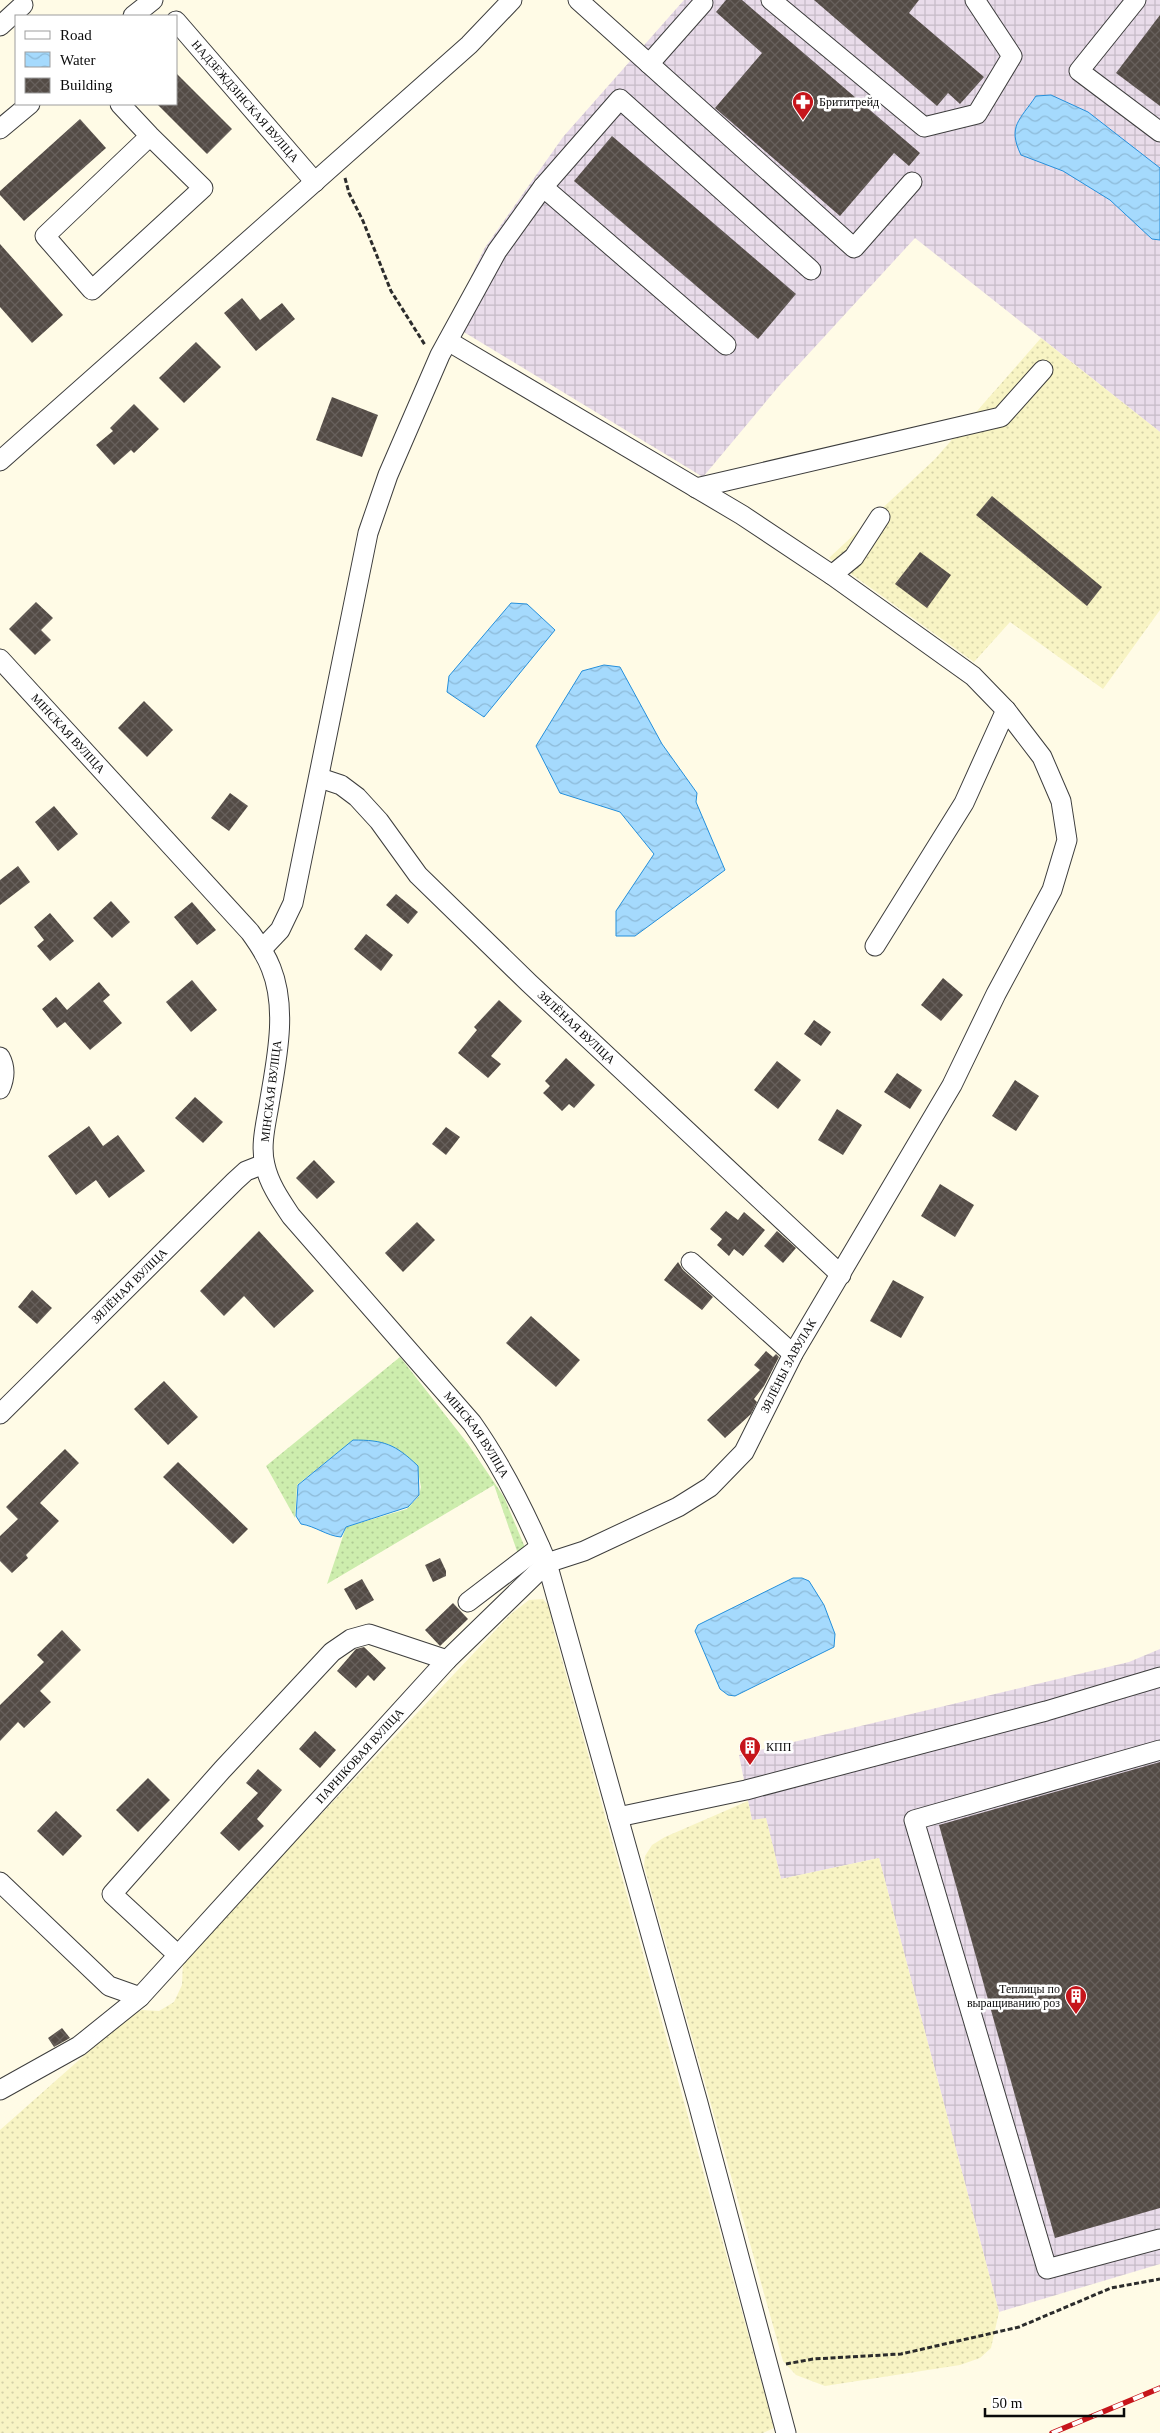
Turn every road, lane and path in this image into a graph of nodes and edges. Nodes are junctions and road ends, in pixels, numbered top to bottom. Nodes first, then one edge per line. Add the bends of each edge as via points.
1 (153, 0) edge
2 (158, 0) edge
3 (512, 0) edge
4 (578, 0) edge
5 (771, 0) edge
6 (975, 0) edge
7 (1136, 0) edge
8 (703, 3) dead end
9 (25, 7) edge
10 (134, 15) edge
11 (171, 15) edge
12 (178, 23) edge
13 (0, 26) edge
14 (649, 64) junction
15 (29, 105) edge
16 (121, 105) edge
17 (0, 129) edge
18 (1160, 132) edge
19 (150, 136) junction
20 (340, 160) junction
21 (315, 182) junction
22 (912, 182) dead end
23 (543, 187) junction
24 (811, 270) dead end
25 (726, 345) dead end
26 (444, 348) junction
27 (1043, 370) dead end
28 (0, 461) edge
29 (696, 488) junction
30 (880, 517) dead end
31 (832, 575) junction
32 (0, 659) edge
33 (1006, 710) junction
34 (320, 778) junction
35 (875, 946) dead end
36 (262, 949) junction
37 (0, 1058) edge
38 (0, 1089) edge
39 (264, 1164) junction
40 (691, 1262) dead end
41 (841, 1274) junction
42 (793, 1354) junction
43 (0, 1414) edge
44 (541, 1548) junction
45 (468, 1602) dead end
46 (447, 1660) junction
47 (1160, 1676) edge
48 (1160, 1750) edge
49 (618, 1817) junction
50 (0, 1882) edge
51 (178, 1955) junction
52 (140, 1997) junction
53 (0, 2090) edge
54 (1160, 2239) edge
55 (1160, 2279) edge
56 (769, 2366) junction
57 (786, 2433) edge

1 - 10 street
2 - 11 street
3 - 20 street via 469,45
4 - 14 street
5 - 6 street via 924,127 977,114 1012,56
7 - 18 street via 1079,71
8 - 14 street
9 - 13 street
12 - 21 street, НАДЗЕЖДЗІНСКАЯ ВУЛІЦА
14 - 22 street via 854,248
15 - 17 street
16 - 19 street
19 - 19 street via 45,236 92,290 203,188
20 - 21 street
20 - 26 path via 349,194 391,291 426,346
21 - 28 street
23 - 24 street via 620,99
23 - 25 street
23 - 26 street via 497,251
26 - 29 street, ЗЯЛЁНЫ ЗАВУЛАК
26 - 34 street via 388,475 368,533
27 - 29 street via 1001,417
29 - 31 street, ЗЯЛЁНЫ ЗАВУЛАК
30 - 31 street via 854,557
31 - 33 street, ЗЯЛЁНЫ ЗАВУЛАК via 973,676
32 - 36 street, МІНСКАЯ ВУЛІЦА
33 - 35 street via 964,803
33 - 41 street, ЗЯЛЁНЫ ЗАВУЛАК via 1042,757 1061,801 1067,840 1052,890 952,1084
34 - 36 street via 293,903 280,930
34 - 41 street, ЗЯЛЁНАЯ ВУЛІЦА via 341,785 357,797 379,820 418,875
36 - 39 street, МІНСКАЯ ВУЛІЦА via 278,992 279,1021 265,1130
37 - 38 street via 4,1064 5,1079
39 - 43 street, ЗЯЛЁНАЯ ВУЛІЦА via 235,1181
39 - 44 street, МІНСКАЯ ВУЛІЦА via 278,1197 291,1216 472,1423 496,1457
40 - 42 street
41 - 42 street, ЗЯЛЁНЫ ЗАВУЛАК
42 - 44 street, ЗЯЛЁНЫ ЗАВУЛАК via 744,1452 710,1487 678,1507 584,1551
44 - 45 street
44 - 46 street, ПАРНІКОВАЯ ВУЛІЦА
44 - 49 street, МІНСКАЯ ВУЛІЦА
46 - 51 street, ПАРНІКОВАЯ ВУЛІЦА
46 - 51 street via 369,1634 351,1639 332,1652 222,1770 112,1894
47 - 49 street via 1046,1711 746,1790
48 - 54 street via 914,1820 1047,2270
49 - 56 street, МІНСКАЯ ВУЛІЦА
50 - 52 street via 109,1986
51 - 52 street, ПАРНІКОВАЯ ВУЛІЦА
52 - 53 street, ПАРНІКОВАЯ ВУЛІЦА via 79,2046
55 - 56 path via 1111,2288 1019,2327 910,2352 813,2359
56 - 57 street, МІНСКАЯ ВУЛІЦА

